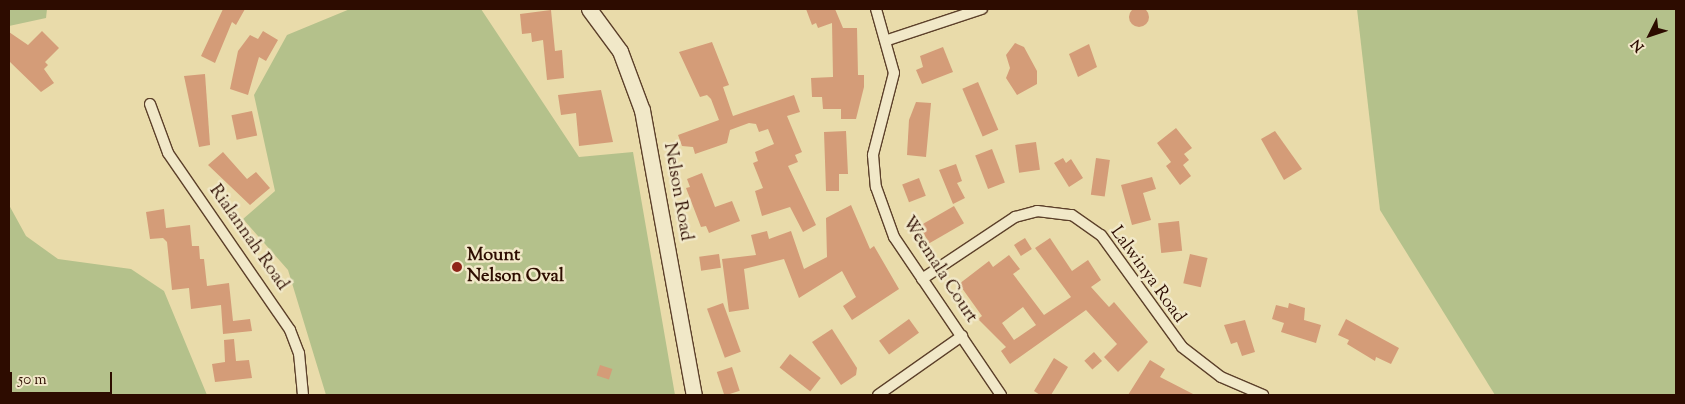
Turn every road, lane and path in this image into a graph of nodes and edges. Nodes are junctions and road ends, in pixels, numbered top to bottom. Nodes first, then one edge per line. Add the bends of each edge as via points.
1 (589, 9) edge
2 (876, 9) edge
3 (982, 9) edge
4 (888, 40) junction
5 (150, 104) dead end
6 (922, 279) junction
7 (962, 336) junction
8 (303, 395) edge
9 (694, 395) edge
10 (878, 395) edge
11 (1001, 395) edge
12 (1263, 395) edge

1 - 9 main road, Nelson Road via 620,51 642,110
2 - 4 street, Weemala Court
3 - 4 street
4 - 6 street, Weemala Court via 893,85 873,155 873,177 891,231
5 - 8 street, Rialannah Road via 168,153 290,330 299,353
6 - 7 street, Weemala Court
6 - 12 street, Lalwinya Road via 1015,217 1037,211 1072,215 1101,235 1182,347 1221,377
7 - 10 street
7 - 11 street, Weemala Court

